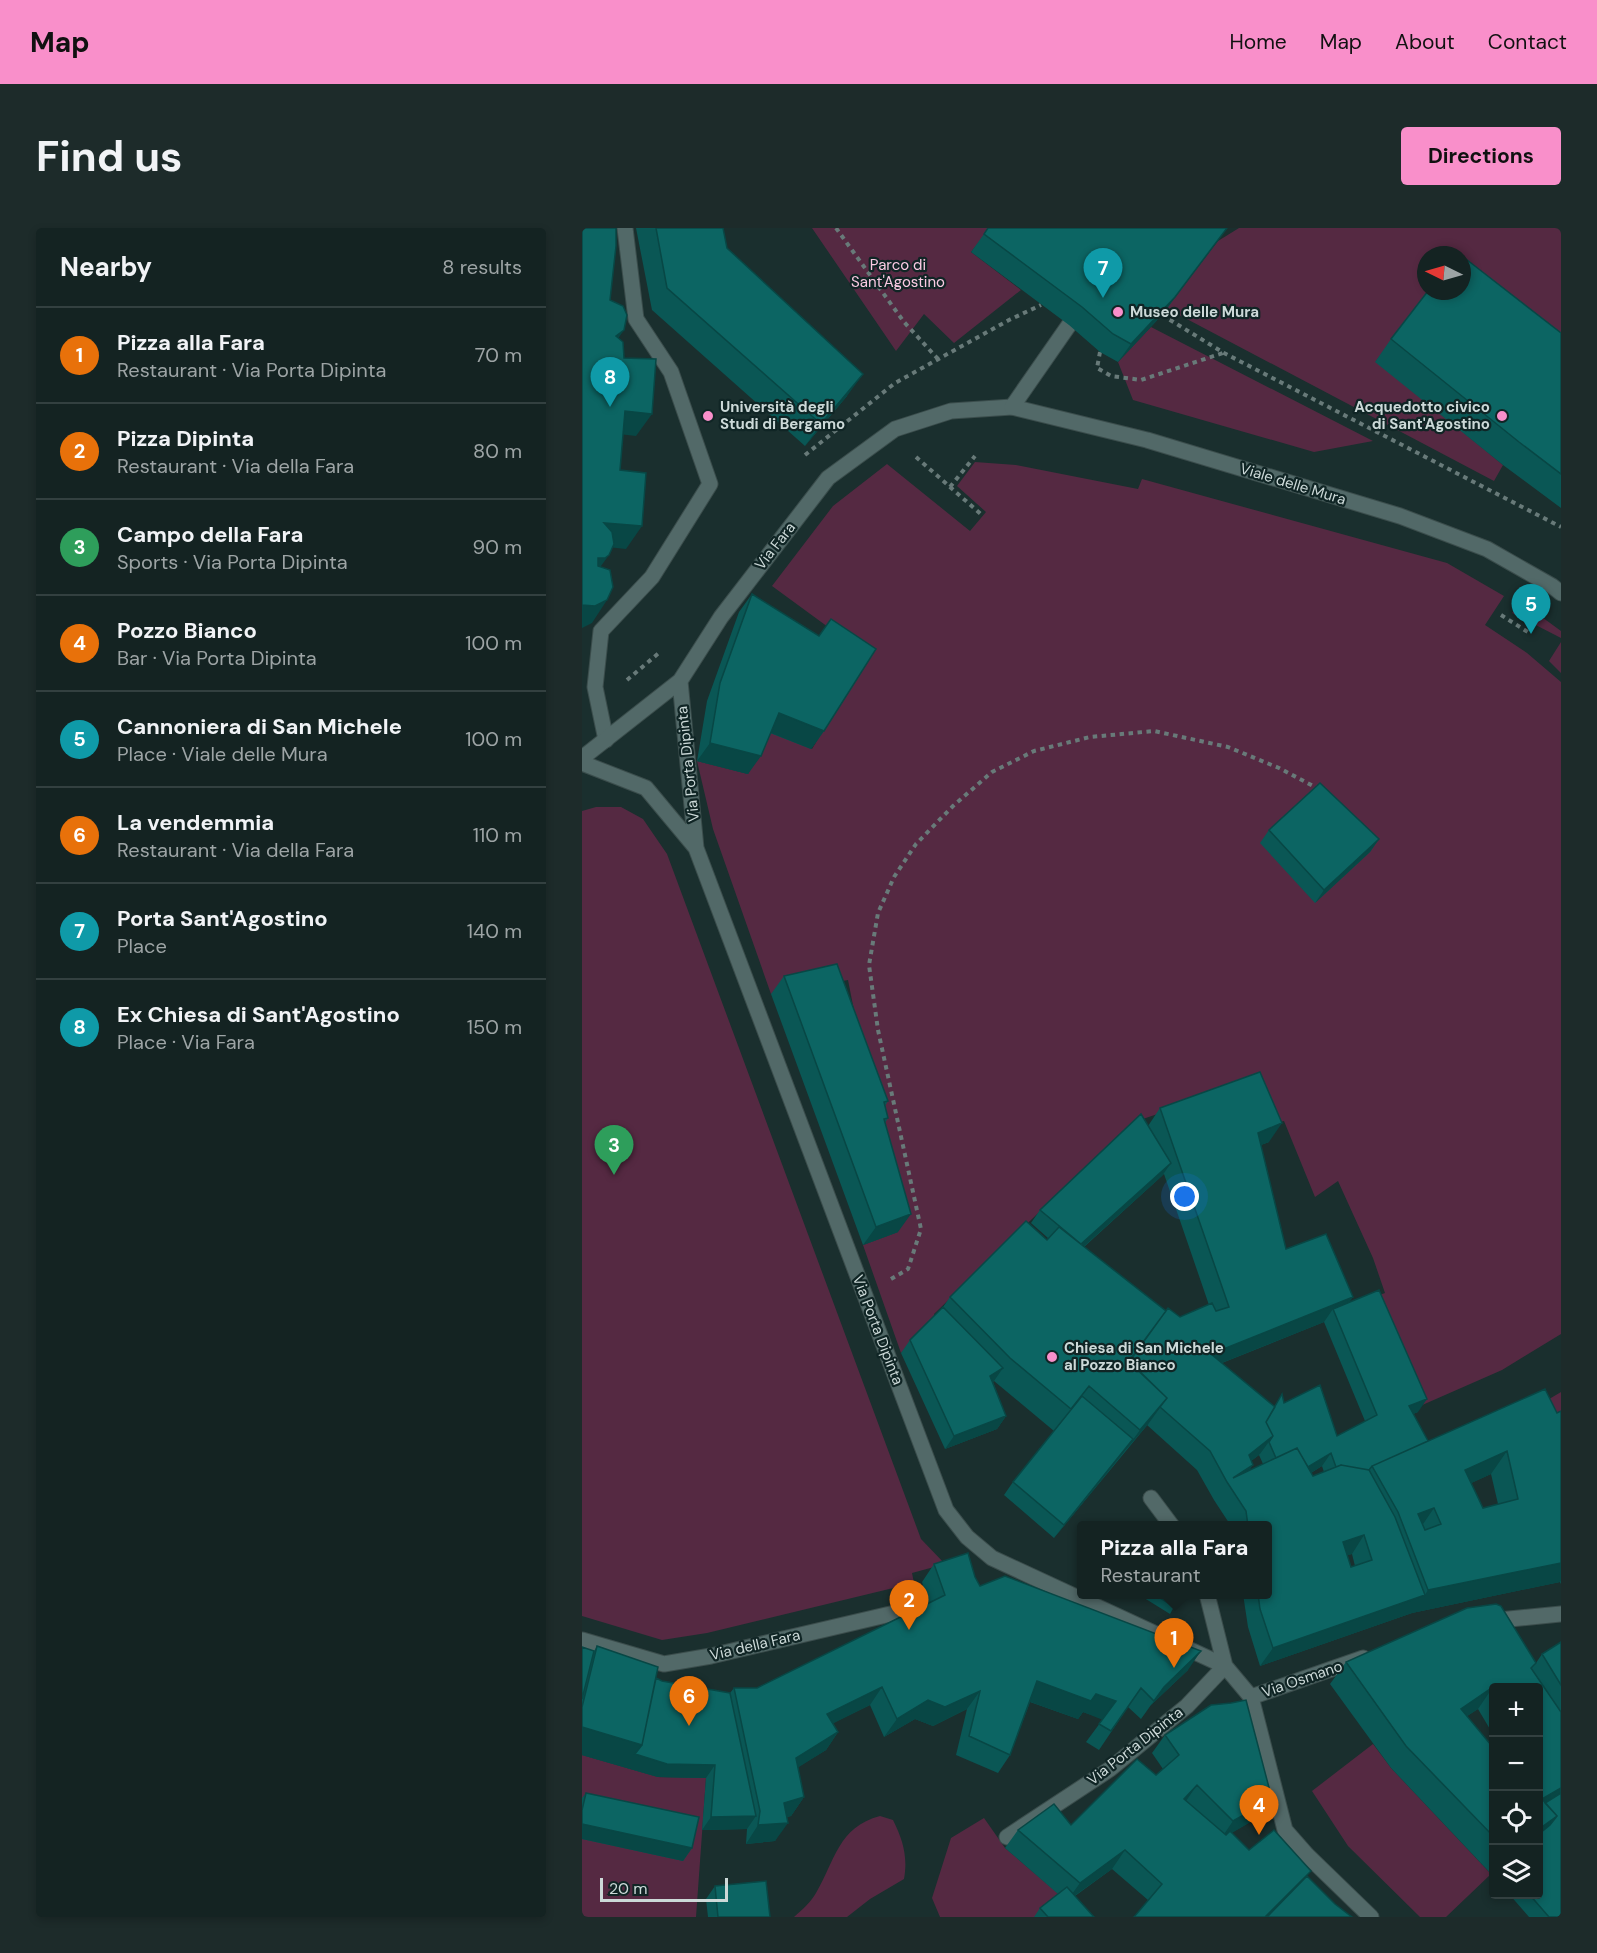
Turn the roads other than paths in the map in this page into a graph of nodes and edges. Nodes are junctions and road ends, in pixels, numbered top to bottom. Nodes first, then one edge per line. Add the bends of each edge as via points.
1 (625, 228) edge
2 (1069, 325) edge
3 (1012, 407) junction
4 (1561, 593) edge
5 (680, 681) junction
6 (606, 740) junction
7 (582, 758) edge
8 (582, 763) edge
9 (696, 848) junction
10 (1151, 1498) dead end
11 (1168, 1521) edge
12 (1077, 1597) edge
13 (1080, 1599) edge
14 (1208, 1599) edge
15 (929, 1605) edge
16 (1561, 1614) edge
17 (1483, 1625) edge
18 (582, 1640) edge
19 (1374, 1654) edge
20 (1225, 1666) junction
21 (1251, 1697) junction
22 (1007, 1837) dead end
23 (1371, 1917) edge

1 - 6 street via 636,319 670,372 710,484 652,577 601,631 594,687
2 - 3 street
3 - 4 street, Viale delle Mura via 1138,437 1400,516 1487,549
3 - 5 street, Via Fara via 951,411 895,429 828,478 721,617
5 - 6 street, Via Fara
5 - 9 street, Via Porta Dipinta
6 - 7 street, Via Fara
8 - 9 street, Via Porta Dipinta via 646,788
9 - 12 street, Via Porta Dipinta via 946,1510 967,1537 992,1558
10 - 11 street
13 - 20 street, Via Porta Dipinta
14 - 20 street
15 - 18 street, Via della Fara via 664,1664
16 - 17 street
19 - 21 street, Via Osmano
20 - 21 street, Via Porta Dipinta
20 - 22 street, Via Porta Dipinta via 1186,1706 1110,1769
21 - 23 street, Via Porta Dipinta via 1285,1830

